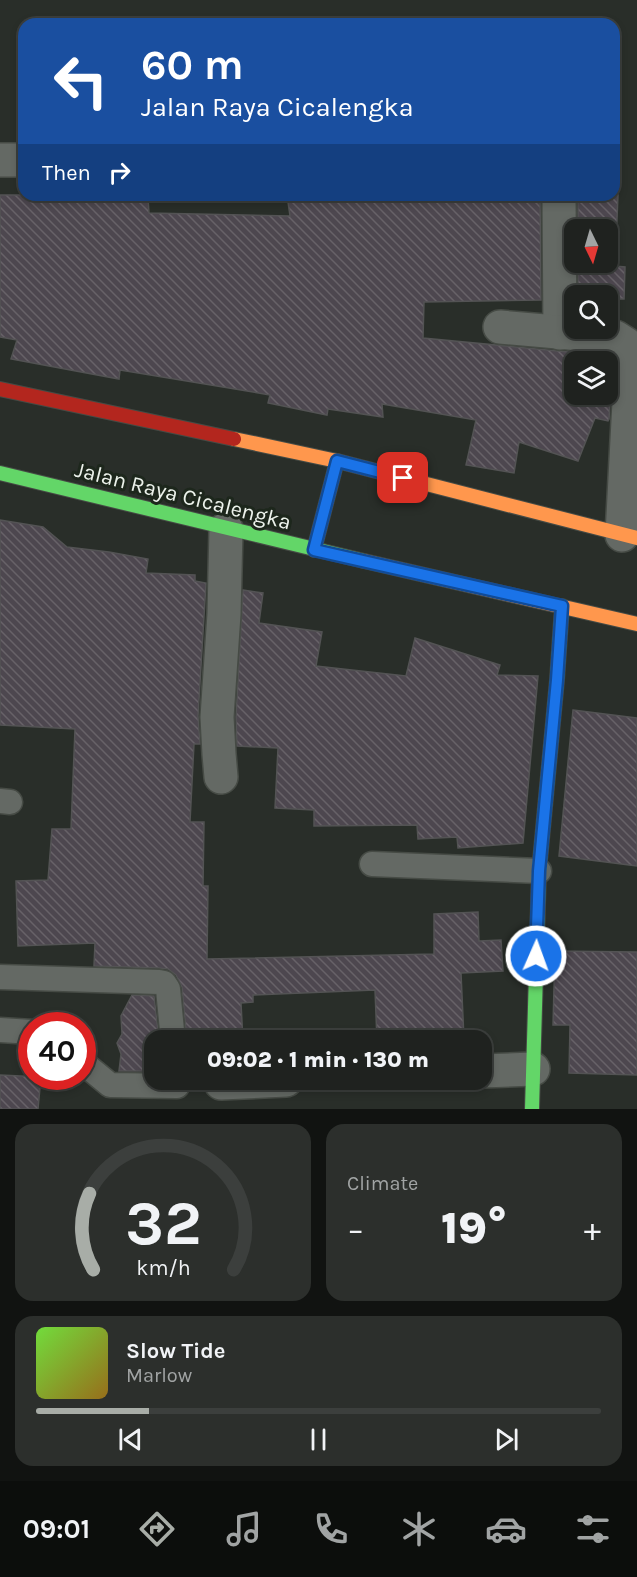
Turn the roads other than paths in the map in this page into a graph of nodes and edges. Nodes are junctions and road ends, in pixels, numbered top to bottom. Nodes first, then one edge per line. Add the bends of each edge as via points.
1 (0, 160) edge
2 (18, 160) edge
3 (559, 201) edge
4 (500, 327) dead end
5 (560, 333) junction
6 (0, 388) edge
7 (337, 461) junction
8 (0, 473) edge
9 (226, 529) junction
10 (629, 537) edge
11 (314, 550) junction
12 (562, 606) junction
13 (637, 624) edge
14 (221, 777) dead end
15 (372, 864) dead end
16 (539, 871) junction
17 (0, 977) edge
18 (0, 1030) edge
19 (172, 1030) edge
20 (18, 1031) edge
21 (533, 1069) junction
22 (492, 1071) edge
23 (96, 1074) edge
24 (144, 1086) edge
25 (532, 1109) edge

1 - 2 street
3 - 5 street
4 - 5 street
5 - 10 street via 615,337 626,344 631,364
6 - 7 main road
7 - 10 main road
7 - 11 main road
8 - 9 main road, Jalan Raya Cicalengka
9 - 11 main road, Jalan Raya Cicalengka
9 - 14 street via 217,717
11 - 12 main road, Jalan Raya Cicalengka
12 - 13 main road, Jalan Raya Cicalengka
12 - 16 main road
15 - 16 lane
16 - 21 main road
17 - 19 lane via 164,983
18 - 20 lane
21 - 22 street
21 - 25 main road
23 - 24 lane via 110,1085

